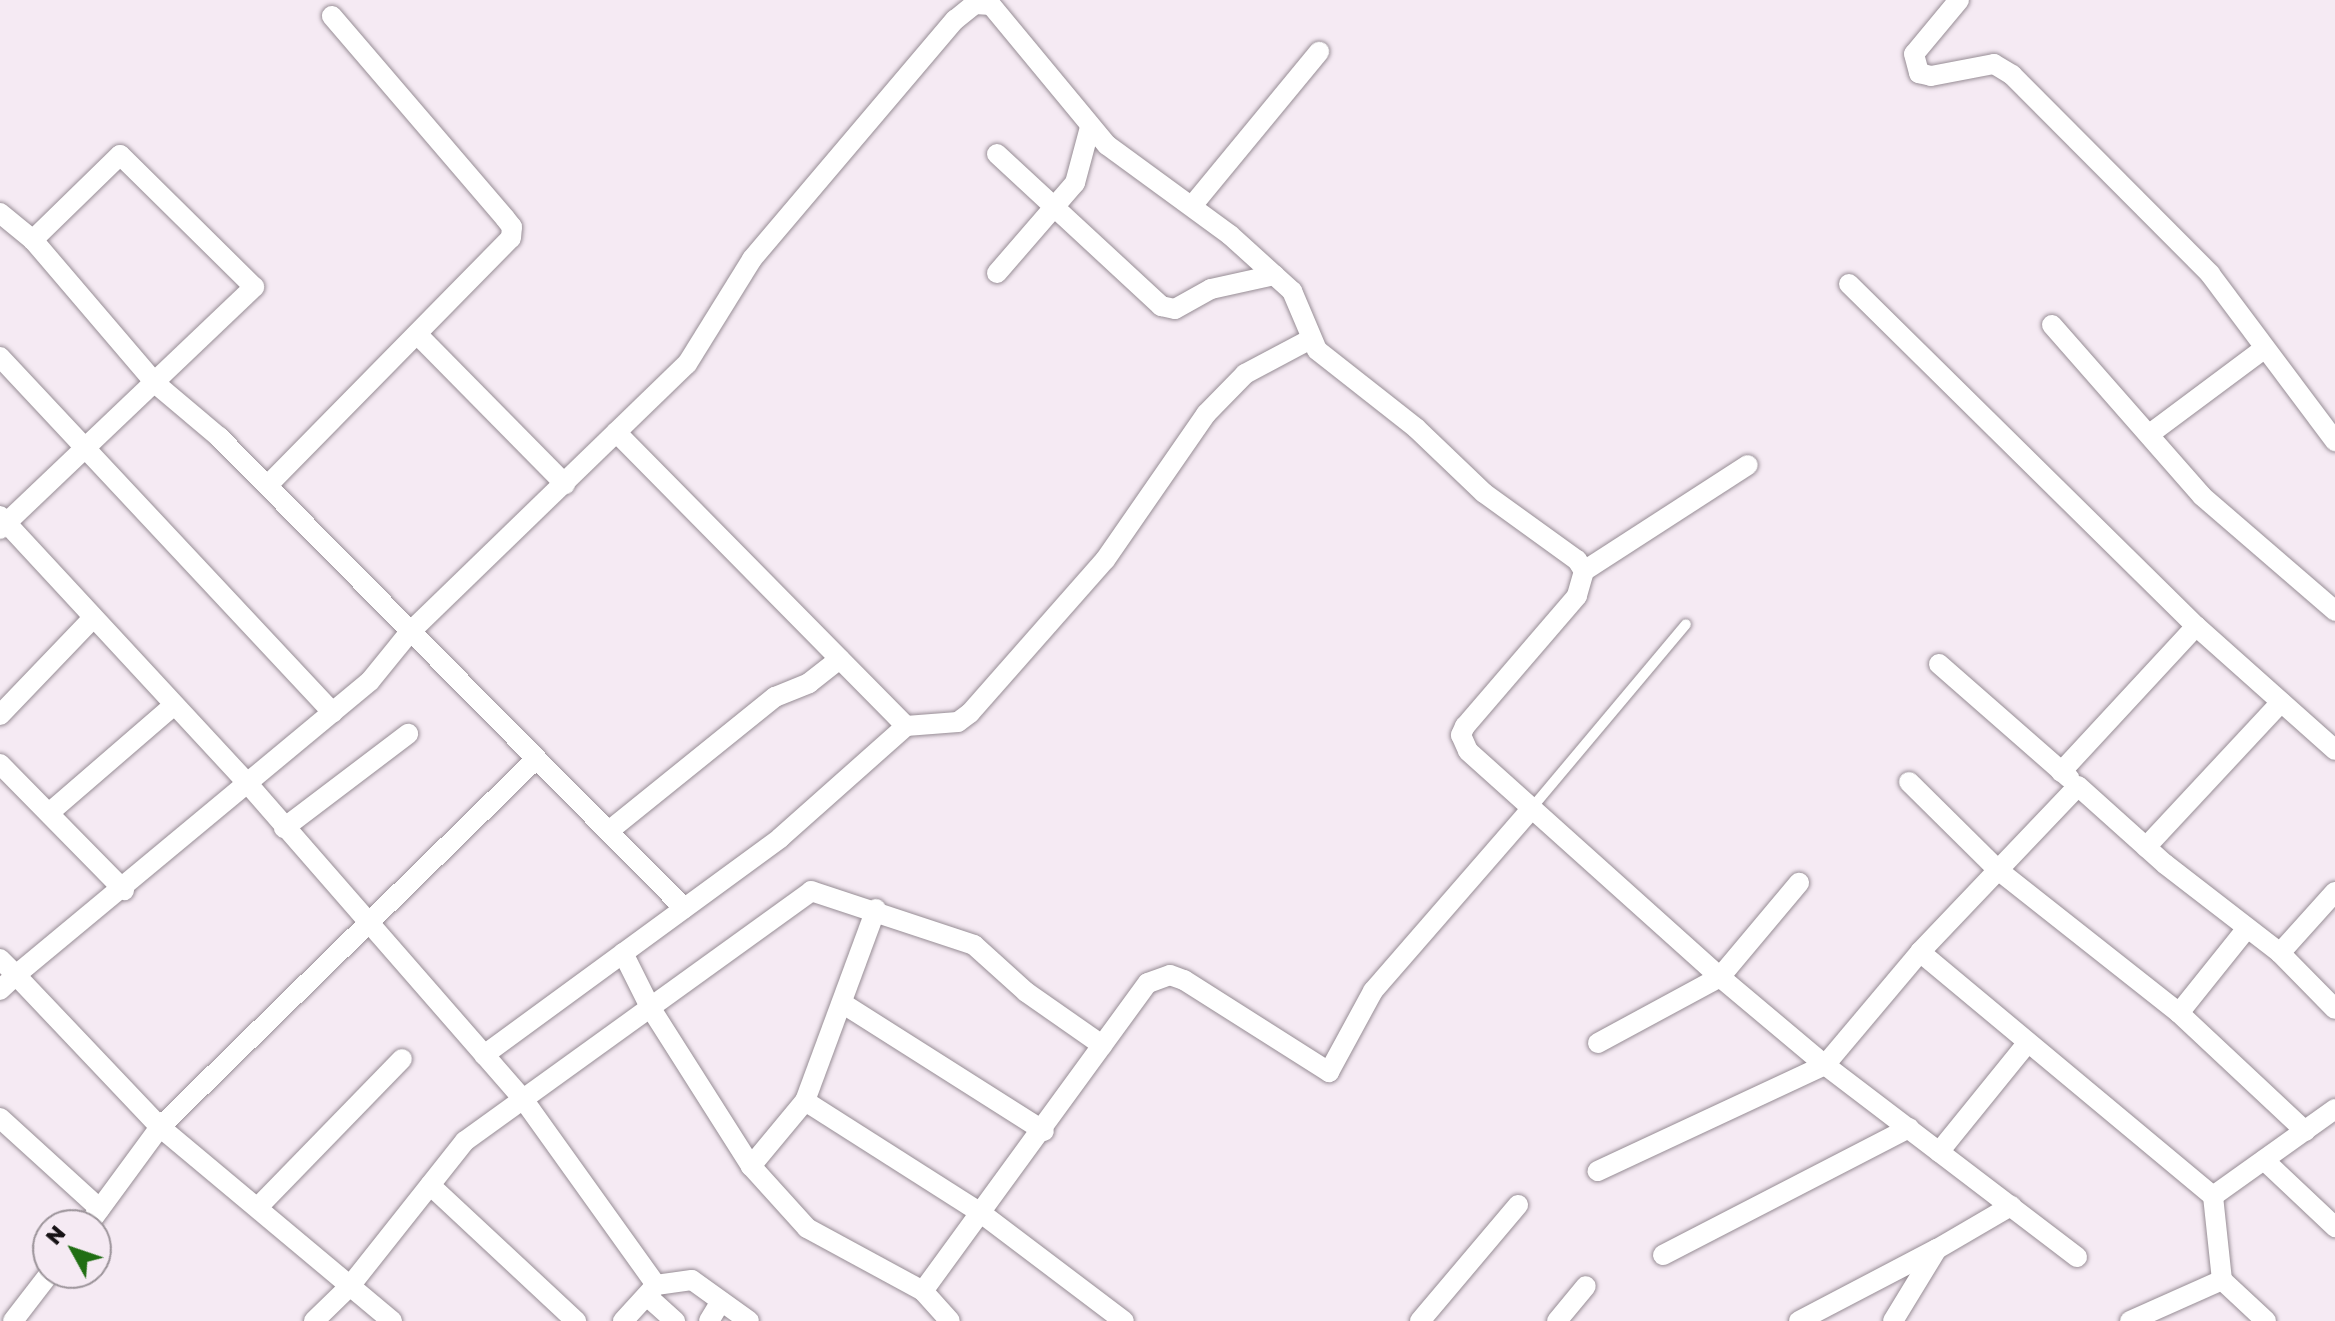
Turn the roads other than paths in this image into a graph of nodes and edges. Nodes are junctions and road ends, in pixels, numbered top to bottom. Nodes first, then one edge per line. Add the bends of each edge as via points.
1 (1959, 0) edge
2 (332, 16) dead end
3 (1319, 52) dead end
4 (1090, 127) junction
5 (997, 154) dead end
6 (1192, 206) junction
7 (1055, 210) junction
8 (0, 213) edge
9 (33, 240) junction
10 (997, 273) dead end
11 (1274, 275) junction
12 (1849, 284) dead end
13 (2052, 325) dead end
14 (417, 334) junction
15 (1309, 340) junction
16 (2265, 348) junction
17 (0, 357) edge
18 (155, 383) junction
19 (616, 432) junction
20 (2151, 433) junction
21 (2330, 436) edge
22 (86, 449) junction
23 (1748, 465) dead end
24 (565, 484) junction
25 (268, 485) junction
26 (2, 523) edge
27 (1584, 571) junction
28 (2335, 611) edge
29 (93, 618) junction
30 (1686, 624) dead end
31 (2196, 626) junction
32 (409, 633) junction
33 (840, 659) junction
34 (1939, 664) dead end
35 (2281, 702) junction
36 (174, 705) junction
37 (333, 713) junction
38 (0, 715) edge
39 (906, 726) junction
40 (408, 734) dead end
41 (2331, 738) edge
42 (535, 760) junction
43 (0, 764) edge
44 (2061, 772) junction
45 (1909, 782) dead end
46 (249, 785) junction
47 (2078, 786) junction
48 (1531, 809) junction
49 (49, 813) junction
50 (284, 828) junction
51 (610, 830) junction
52 (2146, 847) junction
53 (1998, 870) junction
54 (1799, 883) dead end
55 (124, 890) junction
56 (2335, 892) edge
57 (684, 908) junction
58 (876, 909) junction
59 (367, 925) junction
60 (2247, 928) junction
61 (1920, 952) junction
62 (623, 953) junction
63 (2280, 953) junction
64 (0, 959) edge
65 (16, 975) junction
66 (1720, 977) junction
67 (0, 990) edge
68 (842, 1003) junction
69 (650, 1007) junction
70 (2335, 1009) edge
71 (2179, 1013) junction
72 (2028, 1042) junction
73 (1598, 1043) dead end
74 (1102, 1045) junction
75 (484, 1055) junction
76 (402, 1059) dead end
77 (1825, 1065) junction
78 (523, 1099) junction
79 (805, 1101) junction
80 (2335, 1109) edge
81 (0, 1118) edge
82 (160, 1127) junction
83 (1909, 1128) junction
84 (1044, 1131) junction
85 (2305, 1131) junction
86 (1939, 1152) junction
87 (2264, 1160) junction
88 (751, 1166) junction
89 (1598, 1171) dead end
90 (430, 1185) junction
91 (2213, 1196) junction
92 (1518, 1205) dead end
93 (259, 1206) junction
94 (2011, 1206) junction
95 (86, 1209) edge
96 (100, 1209) edge
97 (981, 1213) junction
98 (2335, 1227) edge
99 (1937, 1249) junction
100 (1663, 1255) dead end
101 (2077, 1257) dead end
102 (2222, 1280) junction
103 (350, 1286) junction
104 (1586, 1286) dead end
105 (38, 1289) edge
106 (652, 1290) junction
107 (923, 1291) junction
108 (721, 1301) junction
109 (13, 1321) edge
110 (314, 1321) edge
111 (392, 1321) edge
112 (576, 1321) edge
113 (623, 1321) edge
114 (675, 1321) edge
115 (709, 1321) edge
116 (749, 1321) edge
117 (950, 1321) edge
118 (1124, 1321) edge
119 (1420, 1321) edge
120 (1557, 1321) edge
121 (1799, 1321) edge
122 (1893, 1321) edge
123 (2130, 1321) edge
124 (2266, 1321) edge

1 - 16 street via 1914,54 1919,73 1931,76 1994,64 2012,75 2210,274 2248,317
2 - 14 street via 512,227 511,238
3 - 6 street
4 - 6 street
4 - 7 street via 1075,183
4 - 19 street via 991,5 975,4 955,20 752,259 687,364
5 - 7 street
6 - 11 street
7 - 10 street
7 - 11 street via 1167,309 1211,289
8 - 9 street
9 - 18 street
9 - 18 street via 120,155 254,287
11 - 15 street via 1298,301
12 - 31 street
13 - 20 street
14 - 24 street
14 - 25 street
15 - 27 street via 1416,428 1474,484 1567,551
15 - 39 street via 1245,374 1206,414 1105,560 970,713 958,722
16 - 20 street
16 - 21 street
17 - 22 street
18 - 22 street
18 - 25 street
19 - 24 street
19 - 33 street
20 - 28 street via 2202,496
22 - 26 street
22 - 37 street
23 - 27 street
24 - 32 street
25 - 32 street
26 - 29 street
27 - 48 street via 1577,596 1461,735 1468,751
29 - 36 street
29 - 38 street
30 - 48 lane
31 - 35 street
31 - 44 street
32 - 37 street via 370,681
32 - 42 street
33 - 39 street
33 - 51 street via 809,683 775,697
34 - 44 street
35 - 41 street
35 - 52 street
36 - 46 street
36 - 49 street
37 - 46 street
39 - 57 street via 780,838
40 - 50 street
42 - 51 street
42 - 59 street
43 - 49 street
44 - 47 street
45 - 53 street
46 - 50 street
46 - 55 street
47 - 52 street
47 - 53 street
48 - 66 street
48 - 74 street via 1373,991 1329,1072 1170,975 1148,983
49 - 55 street
50 - 59 street
51 - 57 street
52 - 60 street
53 - 61 street
53 - 71 street
54 - 66 street
55 - 65 street
56 - 63 street
57 - 62 street
58 - 68 street
58 - 69 street via 811,891
58 - 74 street via 974,945 1026,992
59 - 75 street
59 - 82 street
60 - 63 street
60 - 71 street
61 - 72 street
61 - 77 street
62 - 69 street
62 - 75 street
63 - 70 street
64 - 65 street
65 - 67 street
65 - 82 street
66 - 73 street
66 - 77 street
68 - 79 street
68 - 84 street
69 - 78 street
69 - 88 street
71 - 85 street
72 - 86 street
72 - 91 street
74 - 84 street
75 - 78 street
76 - 93 street
77 - 83 street
77 - 89 street
78 - 90 street via 465,1141
78 - 106 street
79 - 88 street
79 - 97 street
80 - 85 street
81 - 95 street
82 - 93 street
82 - 96 street
83 - 86 street
83 - 100 street
84 - 97 street
85 - 87 street
86 - 94 street
87 - 91 street
87 - 98 street
88 - 107 street via 807,1228
90 - 103 street
90 - 112 street
91 - 102 street
92 - 119 street
93 - 103 street
94 - 99 street
94 - 101 street
97 - 107 street
97 - 118 street
99 - 121 street
99 - 122 street
102 - 123 street
102 - 124 street
103 - 110 street
103 - 111 street
104 - 120 street
105 - 109 street
106 - 108 street via 692,1280
106 - 113 street
106 - 114 street
107 - 117 street
108 - 115 street
108 - 116 street

